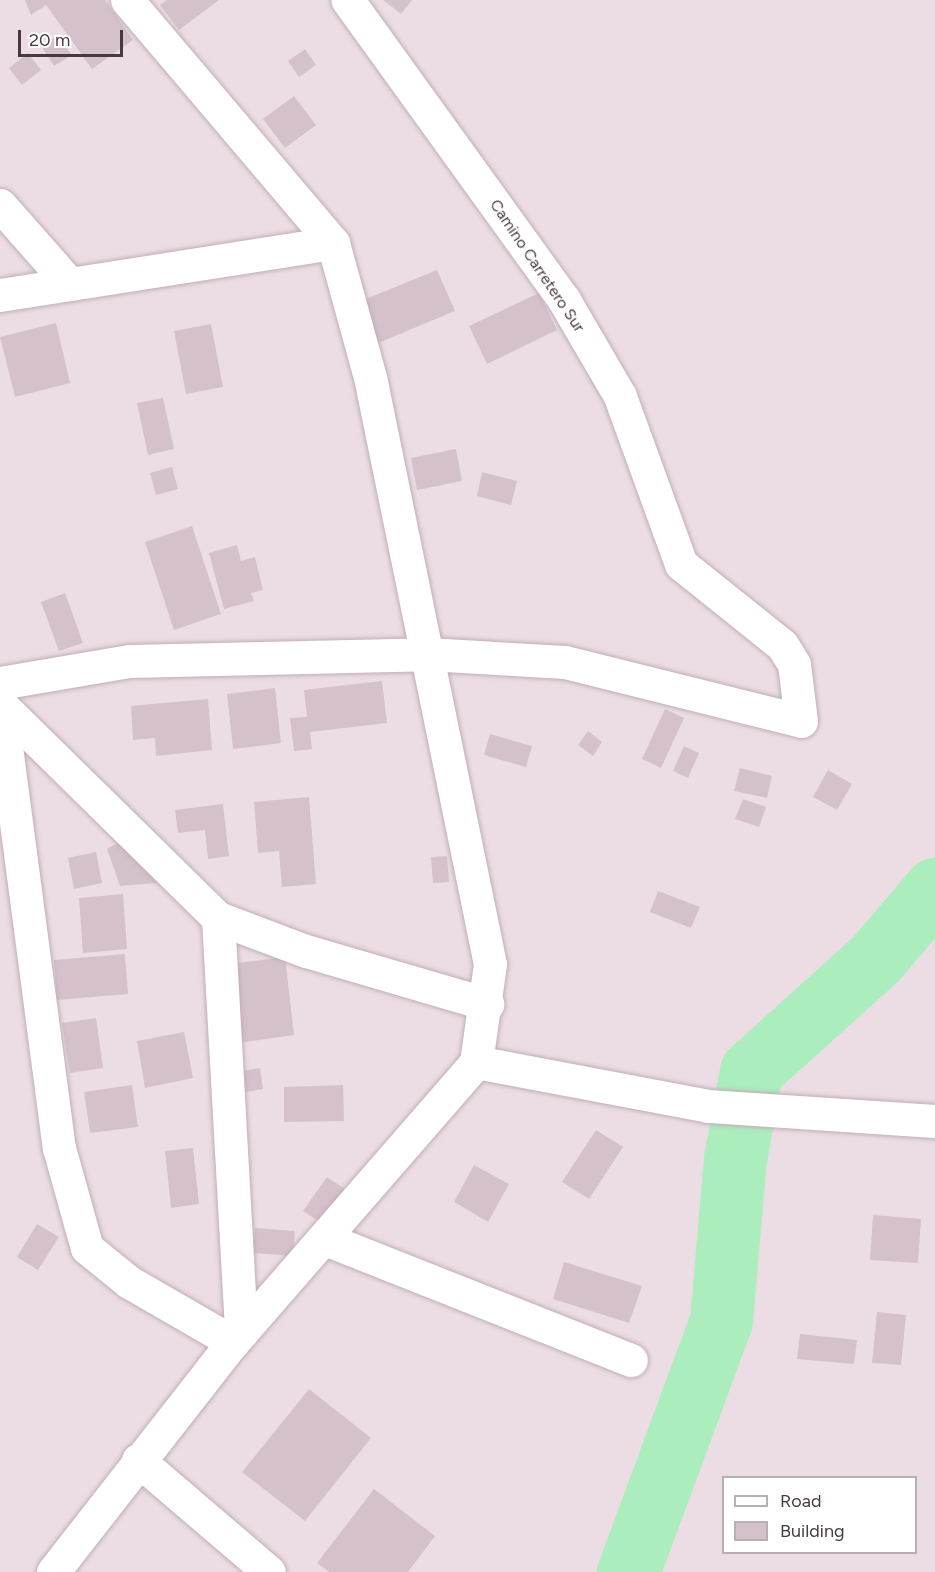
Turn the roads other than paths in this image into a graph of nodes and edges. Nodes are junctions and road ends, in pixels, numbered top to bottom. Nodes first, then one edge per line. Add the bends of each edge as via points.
1 (127, 0) edge
2 (348, 0) edge
3 (0, 206) edge
4 (333, 243) junction
5 (68, 282) junction
6 (0, 295) edge
7 (427, 654) junction
8 (0, 683) edge
9 (0, 702) edge
10 (218, 918) junction
11 (487, 1004) junction
12 (476, 1062) junction
13 (935, 1121) edge
14 (325, 1239) junction
15 (237, 1337) junction
16 (631, 1360) dead end
17 (138, 1460) junction
18 (53, 1572) edge
19 (270, 1572) edge

1 - 4 street
2 - 7 street, Camino Carretero Sur via 564,300 620,396 681,564 783,645 794,664 801,721 565,662
3 - 5 street
4 - 5 street
4 - 7 street via 370,377
5 - 6 street
7 - 8 street via 129,662
7 - 11 street via 490,964
9 - 10 street
9 - 15 street via 59,1148 87,1248 129,1282
10 - 11 street via 306,951
10 - 15 street
11 - 12 street
12 - 13 street via 708,1106
12 - 14 street
14 - 15 street
14 - 16 street
15 - 17 street
17 - 18 street
17 - 19 street

